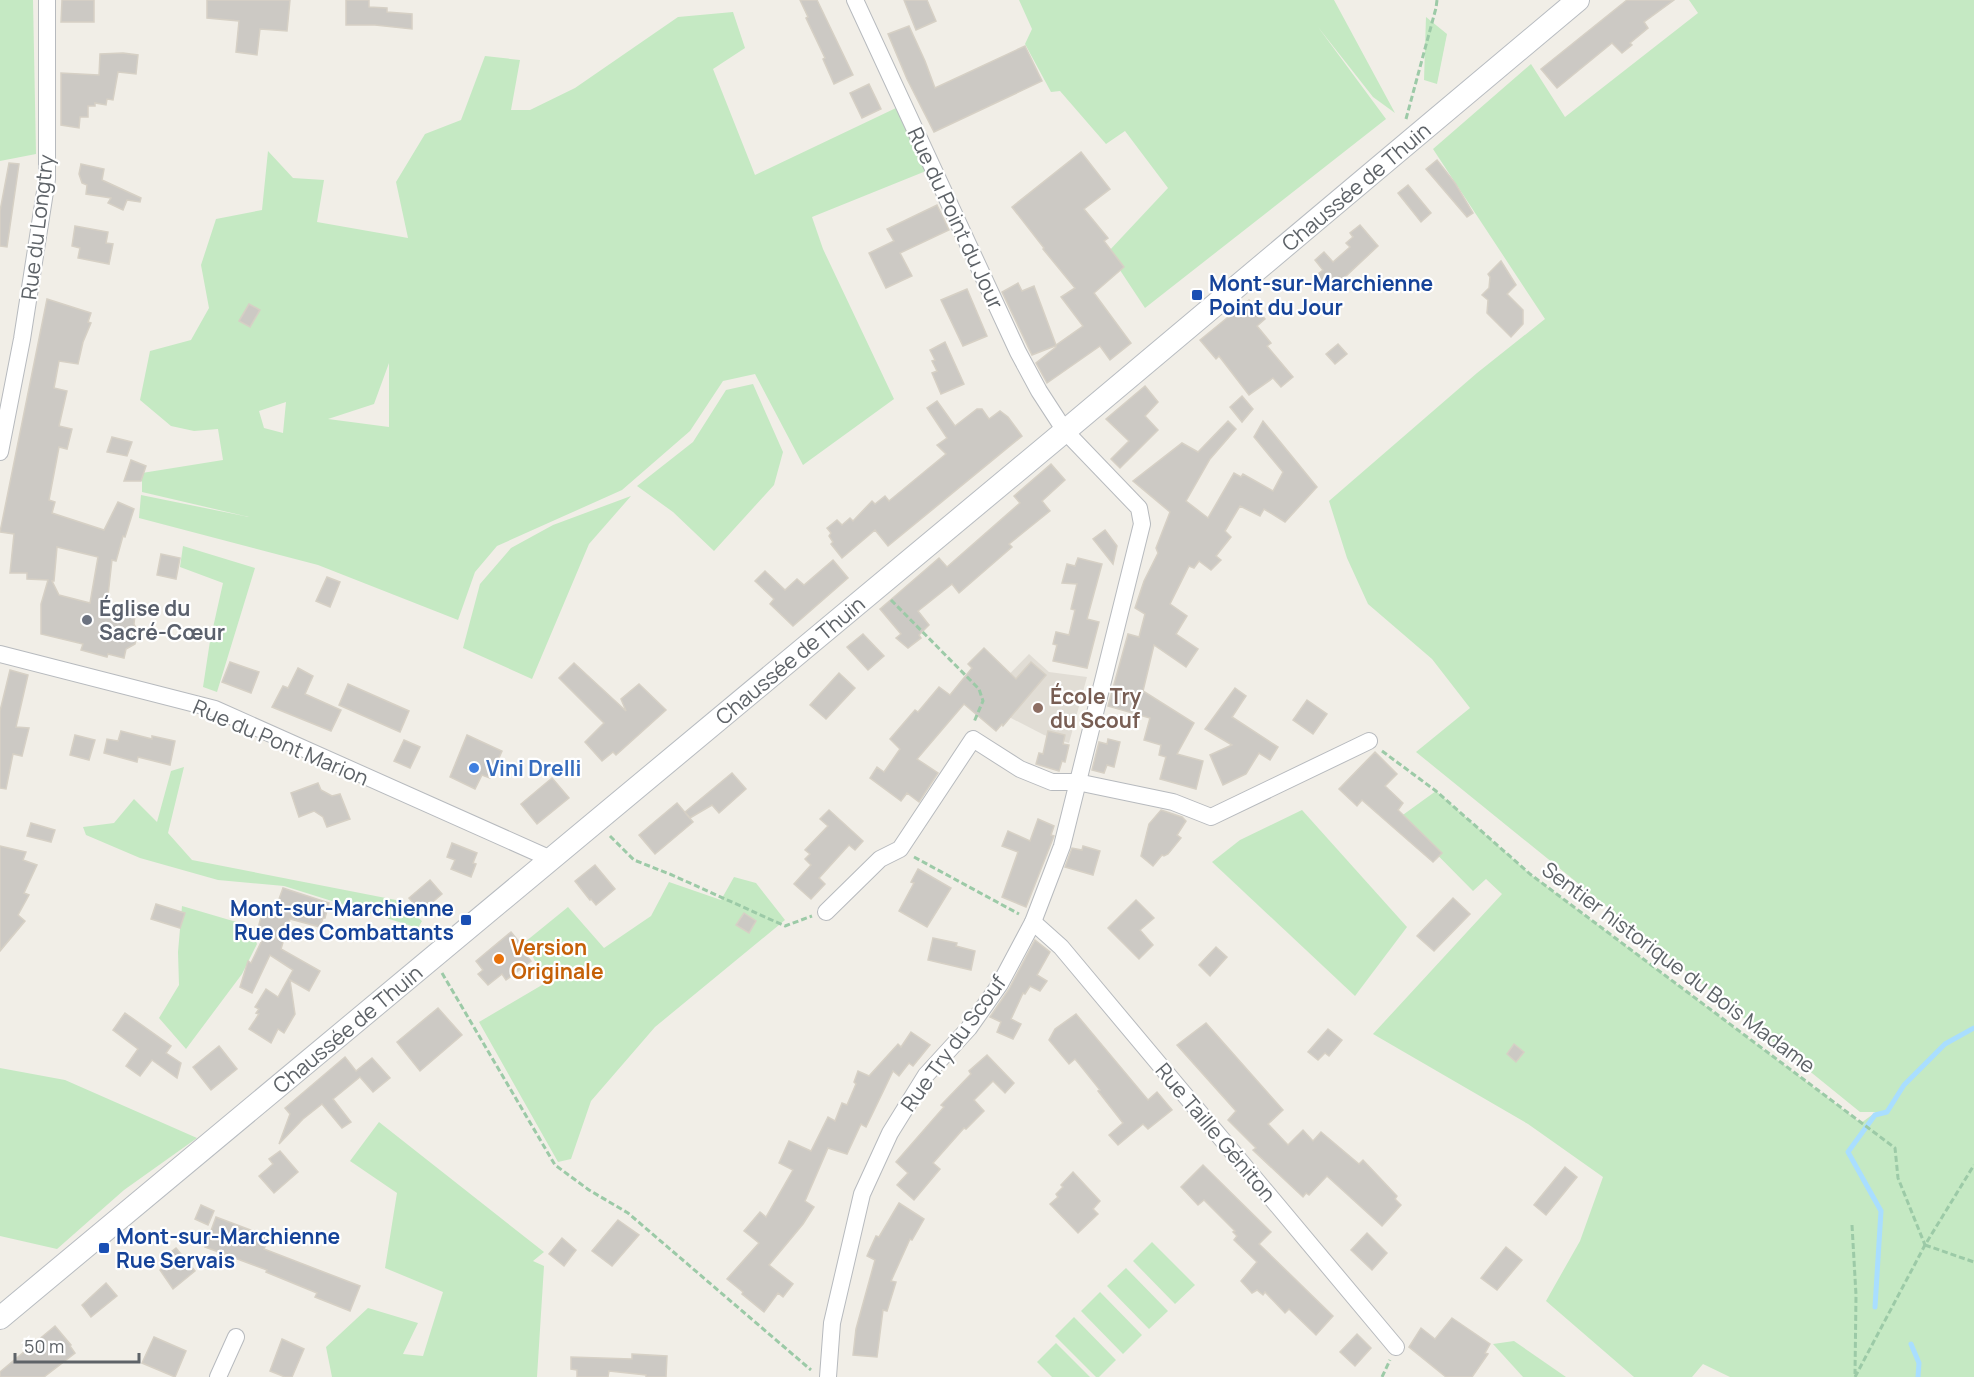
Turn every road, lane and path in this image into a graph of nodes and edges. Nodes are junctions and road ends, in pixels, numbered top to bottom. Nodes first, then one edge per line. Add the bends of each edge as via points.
1 (47, 0) edge
2 (855, 0) edge
3 (1437, 0) edge
4 (1578, 0) edge
5 (1406, 119) dead end
6 (1065, 431) junction
7 (0, 452) edge
8 (878, 587) junction
9 (0, 654) edge
10 (973, 739) junction
11 (1369, 741) joint
12 (1077, 782) junction
13 (596, 822) junction
14 (900, 849) junction
15 (551, 859) junction
16 (826, 912) joint
17 (1033, 922) junction
18 (434, 959) junction
19 (1974, 1165) edge
20 (1852, 1226) dead end
21 (1925, 1245) junction
22 (1974, 1262) edge
23 (0, 1318) edge
24 (236, 1337) dead end
25 (1396, 1347) dead end
26 (811, 1370) dead end
27 (218, 1377) edge
28 (828, 1377) edge
29 (1855, 1377) edge

1 - 7 street, Rue du Longtry via 47,179
2 - 6 street, Rue du Point du Jour via 1018,352
3 - 5 path
4 - 6 main road, Chaussée de Thuin
6 - 8 main road, Chaussée de Thuin
6 - 12 street, Rue Try du Scouf via 1139,508 1142,524
8 - 10 path via 982,694
8 - 13 main road, Chaussée de Thuin
9 - 15 street, Rue du Pont Marion via 214,709
10 - 12 street via 1020,770 1052,782
10 - 14 street
11 - 12 street via 1212,817 1173,802
11 - 21 path, Sentier historique du Bois Madame via 1436,790 1530,874 1895,1148 1898,1178
12 - 17 street, Rue Try du Scouf via 1062,846
13 - 15 main road, Chaussée de Thuin
13 - 16 path via 634,860 785,926
14 - 16 street via 880,859
14 - 17 path
15 - 18 main road, Chaussée de Thuin
17 - 25 street, Rue Taille Géniton via 1061,947
17 - 28 street, Rue Try du Scouf via 1000,984 969,1028 926,1075 890,1132 866,1184 832,1323
18 - 23 main road, Chaussée de Thuin
18 - 26 path via 555,1165 628,1213
19 - 21 path
20 - 29 path
21 - 22 path
21 - 29 path
24 - 27 street

